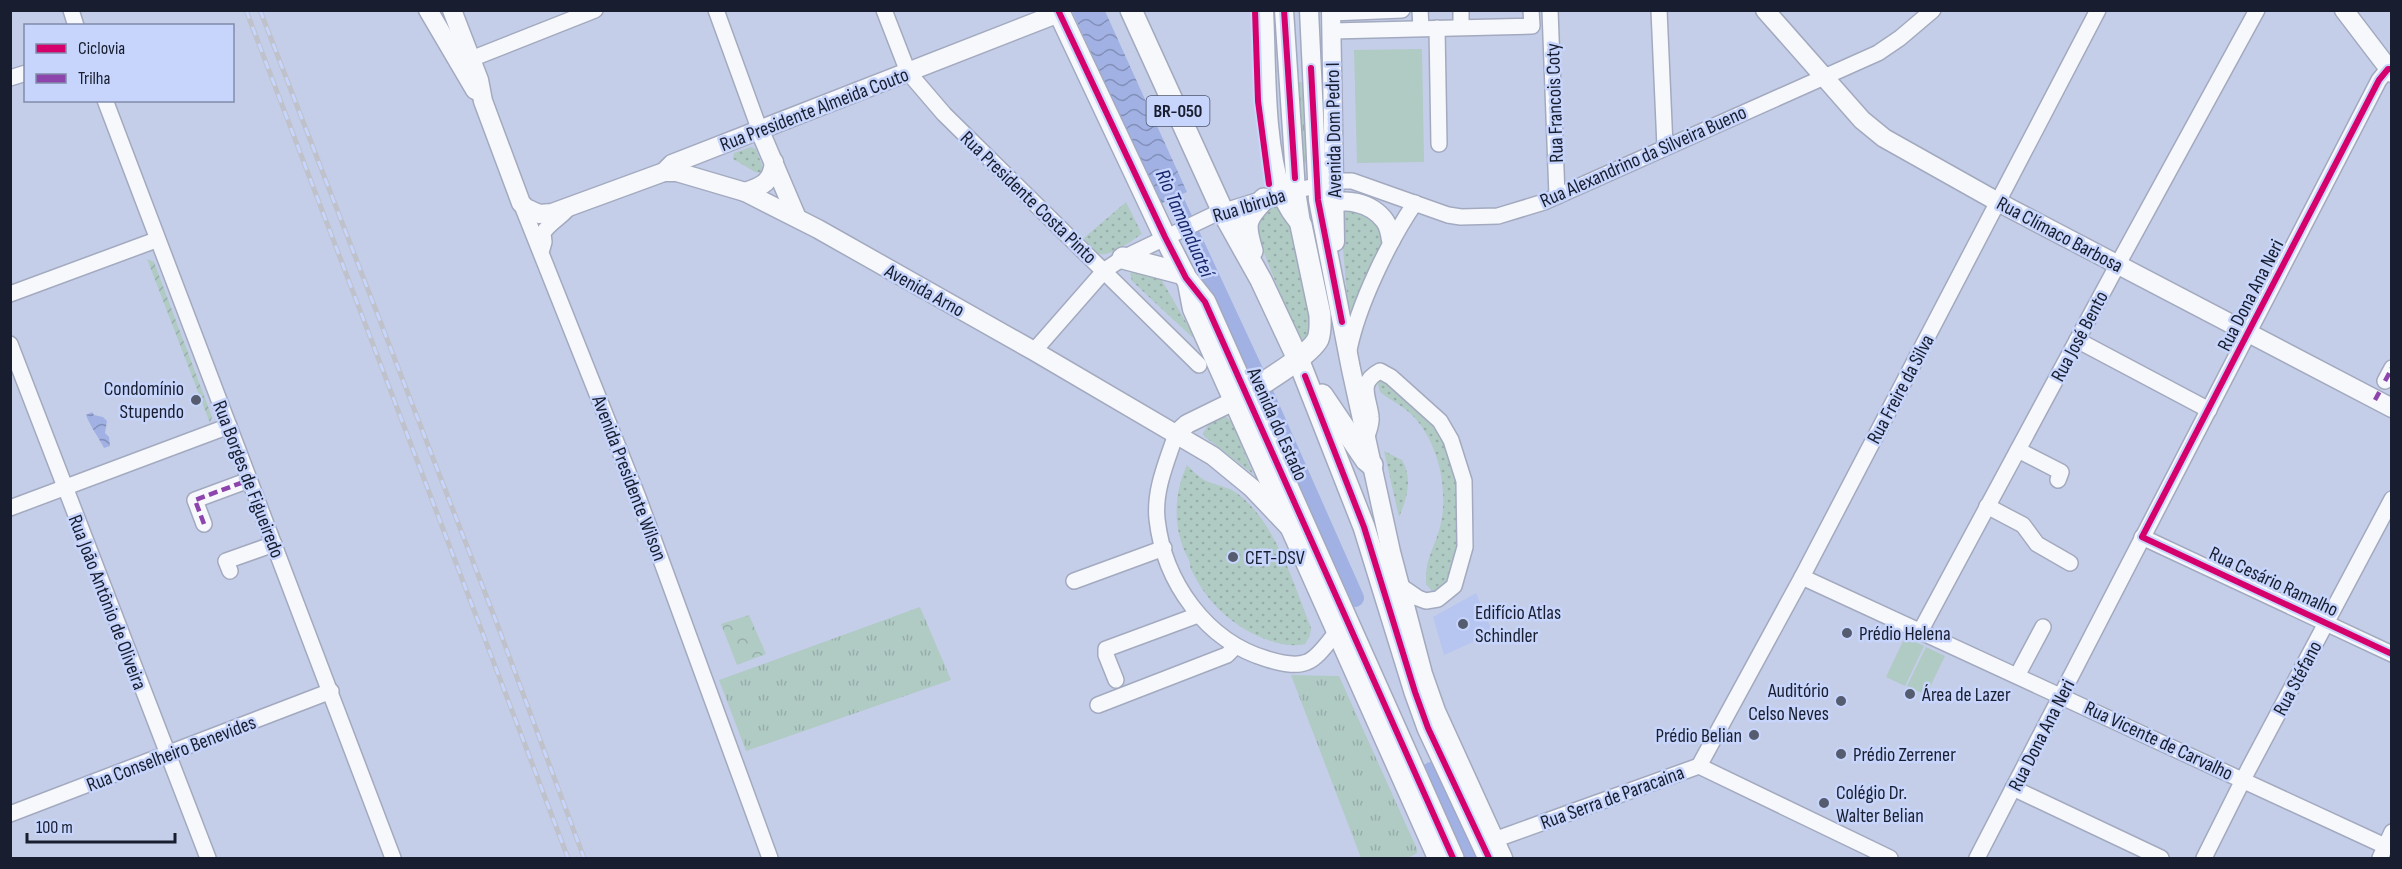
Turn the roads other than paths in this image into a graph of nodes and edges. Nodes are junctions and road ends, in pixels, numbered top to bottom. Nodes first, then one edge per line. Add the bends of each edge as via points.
1 (428, 10) edge
2 (452, 10) edge
3 (595, 10) edge
4 (716, 10) edge
5 (884, 10) edge
6 (1131, 10) edge
7 (1264, 10) edge
8 (1284, 10) edge
9 (1402, 10) edge
10 (1420, 10) edge
11 (1461, 10) edge
12 (1531, 10) edge
13 (1550, 10) edge
14 (1659, 10) edge
15 (1765, 10) edge
16 (1932, 10) edge
17 (2098, 10) edge
18 (2257, 10) edge
19 (2344, 10) edge
20 (1059, 12) edge
21 (1308, 17) edge
22 (1331, 18) edge
23 (1461, 27) junction
24 (1421, 28) junction
25 (1437, 28) junction
26 (471, 58) junction
27 (2390, 70) edge
28 (908, 72) junction
29 (1822, 76) junction
30 (1288, 79) junction
31 (483, 101) junction
32 (106, 102) edge
33 (760, 131) junction
34 (1439, 144) dead end
35 (1665, 147) junction
36 (774, 162) junction
37 (664, 172) junction
38 (1336, 181) junction
39 (1317, 186) junction
40 (746, 192) junction
41 (1281, 195) junction
42 (1557, 196) junction
43 (1998, 201) junction
44 (521, 203) junction
45 (1415, 203) junction
46 (1334, 205) junction
47 (570, 207) junction
48 (1219, 213) junction
49 (797, 218) junction
50 (1301, 225) junction
51 (1394, 235) junction
52 (1169, 236) junction
53 (156, 240) junction
54 (541, 252) junction
55 (1123, 258) junction
56 (2118, 264) junction
57 (1105, 270) junction
58 (1185, 276) junction
59 (1262, 280) junction
60 (10, 294) edge
61 (2249, 334) junction
62 (2077, 340) junction
63 (10, 344) edge
64 (1034, 351) junction
65 (1348, 353) junction
66 (1298, 359) junction
67 (1199, 365) dead end
68 (1308, 383) junction
69 (2385, 389) edge
70 (1240, 397) junction
71 (2209, 410) junction
72 (230, 426) junction
73 (1176, 434) junction
74 (1367, 436) junction
75 (2018, 450) junction
76 (1372, 465) junction
77 (249, 480) junction
78 (2058, 480) dead end
79 (64, 488) junction
80 (2391, 499) edge
81 (1987, 506) junction
82 (10, 508) edge
83 (204, 524) dead end
84 (1289, 527) junction
85 (2142, 537) junction
86 (274, 544) junction
87 (1164, 548) junction
88 (2070, 563) dead end
89 (230, 571) dead end
90 (1802, 576) junction
91 (1074, 581) dead end
92 (1399, 585) junction
93 (1198, 615) junction
94 (2326, 623) junction
95 (2043, 627) dead end
96 (1922, 630) junction
97 (1336, 633) junction
98 (1236, 646) junction
99 (2391, 654) edge
100 (2018, 674) junction
101 (1116, 680) dead end
102 (331, 691) junction
103 (2063, 695) junction
104 (1098, 705) dead end
105 (168, 755) junction
106 (1699, 766) junction
107 (2244, 780) junction
108 (2013, 788) junction
109 (10, 814) edge
110 (2386, 845) edge
111 (1492, 849) edge
112 (392, 855) edge
113 (208, 858) edge
114 (376, 858) edge
115 (770, 858) edge
116 (1437, 858) edge
117 (1454, 858) edge
118 (1503, 858) edge
119 (1890, 858) edge
120 (1977, 858) edge
121 (2161, 858) edge
122 (2204, 858) edge

1 - 31 main road, Avenida Presidente Wilson
2 - 26 main road, Avenida Presidente Wilson
3 - 26 street
4 - 33 street
5 - 28 street, Rua Presidente Costa Pinto
6 - 48 highway, Avenida do Estado / BR-050
7 - 41 main road, Avenida Dom Pedro I via 1270,127
8 - 30 main road, Avenida Dom Pedro I
9 - 22 street
10 - 24 street
11 - 23 street
12 - 23 street via 1532,26
13 - 42 street, Rua Francois Coty
14 - 35 street
15 - 29 main road, Rua Clímaco Barbosa
16 - 29 street, Rua Alexandrino da Silveira Bueno via 1878,53
17 - 43 street, Rua Freire da Silva
18 - 56 street, Rua José Bento
19 - 27 main road
20 - 28 main road, Rua Presidente Almeida Couto
20 - 52 highway, Avenida do Estado
21 - 22 main road
21 - 30 main road
21 - 39 main road, Avenida Dom Pedro I
22 - 24 street
22 - 38 main road, Avenida Dom Pedro I
23 - 25 street
24 - 25 street
25 - 34 street
26 - 31 main road, Avenida Presidente Wilson
27 - 61 street, Rua Dona Ana Neri via 2379,80
28 - 33 main road, Rua Presidente Almeida Couto
28 - 57 street, Rua Presidente Costa Pinto via 944,114
29 - 35 street, Rua Alexandrino da Silveira Bueno
29 - 43 main road, Rua Clímaco Barbosa via 1884,138
30 - 41 main road, Avenida Dom Pedro I
31 - 44 main road, Avenida Presidente Wilson
32 - 53 street, Rua Borges de Figueiredo
33 - 36 main road
33 - 37 main road, Rua Presidente Almeida Couto via 672,164
35 - 42 street, Rua Alexandrino da Silveira Bueno
36 - 40 main road via 767,183
36 - 49 main road
37 - 40 main road, Avenida Arno via 677,172
37 - 47 main road, Rua Presidente Almeida Couto
38 - 39 street, Rua Ibiruba
38 - 45 street, Rua Alexandrino da Silveira Bueno via 1352,181
38 - 46 main road, Avenida Dom Pedro I
39 - 41 street, Rua Ibiruba
39 - 46 main road, Avenida Dom Pedro I
40 - 49 main road, Avenida Arno
41 - 48 street, Rua Ibiruba
41 - 50 main road, Avenida Dom Pedro I
41 - 59 highway via 1249,214 1246,231
42 - 45 street, Rua Alexandrino da Silveira Bueno via 1498,216 1448,215
43 - 56 main road, Rua Clímaco Barbosa
43 - 90 street, Rua Freire da Silva
44 - 47 main road, Rua Presidente Almeida Couto via 539,214
44 - 54 street, Avenida Presidente Wilson
45 - 51 street
46 - 50 main road
46 - 51 main road via 1358,198 1377,202 1392,216
46 - 65 main road, Avenida Dom Pedro I via 1335,291
47 - 54 street, Rua Presidente Almeida Couto via 543,233
48 - 52 street, Rua Ibiruba
48 - 59 highway, Avenida do Estado / BR-050
49 - 64 main road, Avenida Arno
50 - 66 highway via 1320,330 1314,344
51 - 65 street via 1358,318
52 - 55 street, Rua Ibiruba
52 - 58 highway, Avenida do Estado
53 - 60 street
53 - 72 street, Rua Borges de Figueiredo
54 - 115 street, Avenida Presidente Wilson via 638,497
55 - 57 street, Rua Ibiruba
55 - 58 highway
56 - 61 main road, Rua Clímaco Barbosa
56 - 62 street, Rua José Bento
57 - 64 street, Rua Ibiruba
57 - 67 street, Rua Presidente Costa Pinto
58 - 70 highway, Avenida do Estado via 1205,302
59 - 66 highway, Avenida do Estado / BR-050
61 - 69 main road, Rua Clímaco Barbosa
61 - 71 street, Rua Dona Ana Neri
62 - 71 street
62 - 75 street, Rua José Bento
63 - 79 street, Rua João Antônio de Oliveira
64 - 73 main road, Avenida Arno
65 - 74 main road, Avenida do Estado
66 - 68 highway, Avenida do Estado / BR-050
66 - 70 highway
68 - 76 highway via 1318,390
68 - 111 highway, Avenida do Estado / BR-050 via 1364,527 1428,728
70 - 73 main road via 1187,424
70 - 84 main road, Avenida do Estado
70 - 117 highway, Avenida do Estado
71 - 85 street, Rua Dona Ana Neri
72 - 77 street, Rua Borges de Figueiredo
72 - 79 street
73 - 84 main road, Avenida Arno via 1236,473
73 - 87 street via 1159,489 1157,517
74 - 76 main road, Avenida do Estado
74 - 92 street via 1372,420 1365,387 1368,379 1380,371 1440,421 1451,440 1464,481 1465,547 1454,586 1438,599 1426,601
75 - 78 street via 2061,472
75 - 81 street, Rua José Bento
76 - 92 main road, Avenida do Estado
77 - 83 street via 195,500
77 - 86 street, Rua Borges de Figueiredo
79 - 82 street
79 - 105 street, Rua João Antônio de Oliveira
80 - 94 street, Rua Stéfano
81 - 88 street via 2023,525 2037,544
81 - 96 street, Rua José Bento
84 - 97 main road, Avenida do Estado
85 - 94 street, Rua Cesário Ramalho
85 - 103 street, Rua Dona Ana Neri
86 - 89 street via 226,561
86 - 102 street, Rua Borges de Figueiredo
87 - 91 street
87 - 93 street via 1176,580
90 - 96 street, Rua Vicente de Carvalho
90 - 106 street, Rua Freire da Silva
92 - 111 main road, Avenida do Estado via 1422,674
93 - 98 street
93 - 101 street via 1106,649
94 - 99 street, Rua Cesário Ramalho
94 - 107 street, Rua Stéfano
95 - 100 street
96 - 100 street, Rua Vicente de Carvalho
97 - 98 street via 1310,661 1298,665 1254,655
97 - 116 main road, Avenida do Estado
98 - 104 street via 1227,655
100 - 103 street, Rua Vicente de Carvalho
102 - 105 street, Rua Conselheiro Benevides
102 - 112 street, Rua Borges de Figueiredo
103 - 107 street, Rua Vicente de Carvalho
103 - 108 street, Rua Dona Ana Neri
105 - 109 street, Rua Conselheiro Benevides
105 - 113 street, Rua João Antônio de Oliveira
106 - 111 street, Rua Serra de Paracaina
106 - 119 street, Rua Serra de Paracaina
107 - 110 street, Rua Vicente de Carvalho
107 - 122 street, Rua Stéfano
108 - 120 street, Rua Dona Ana Neri
108 - 121 street
111 - 118 main road, Avenida do Estado
112 - 114 street

